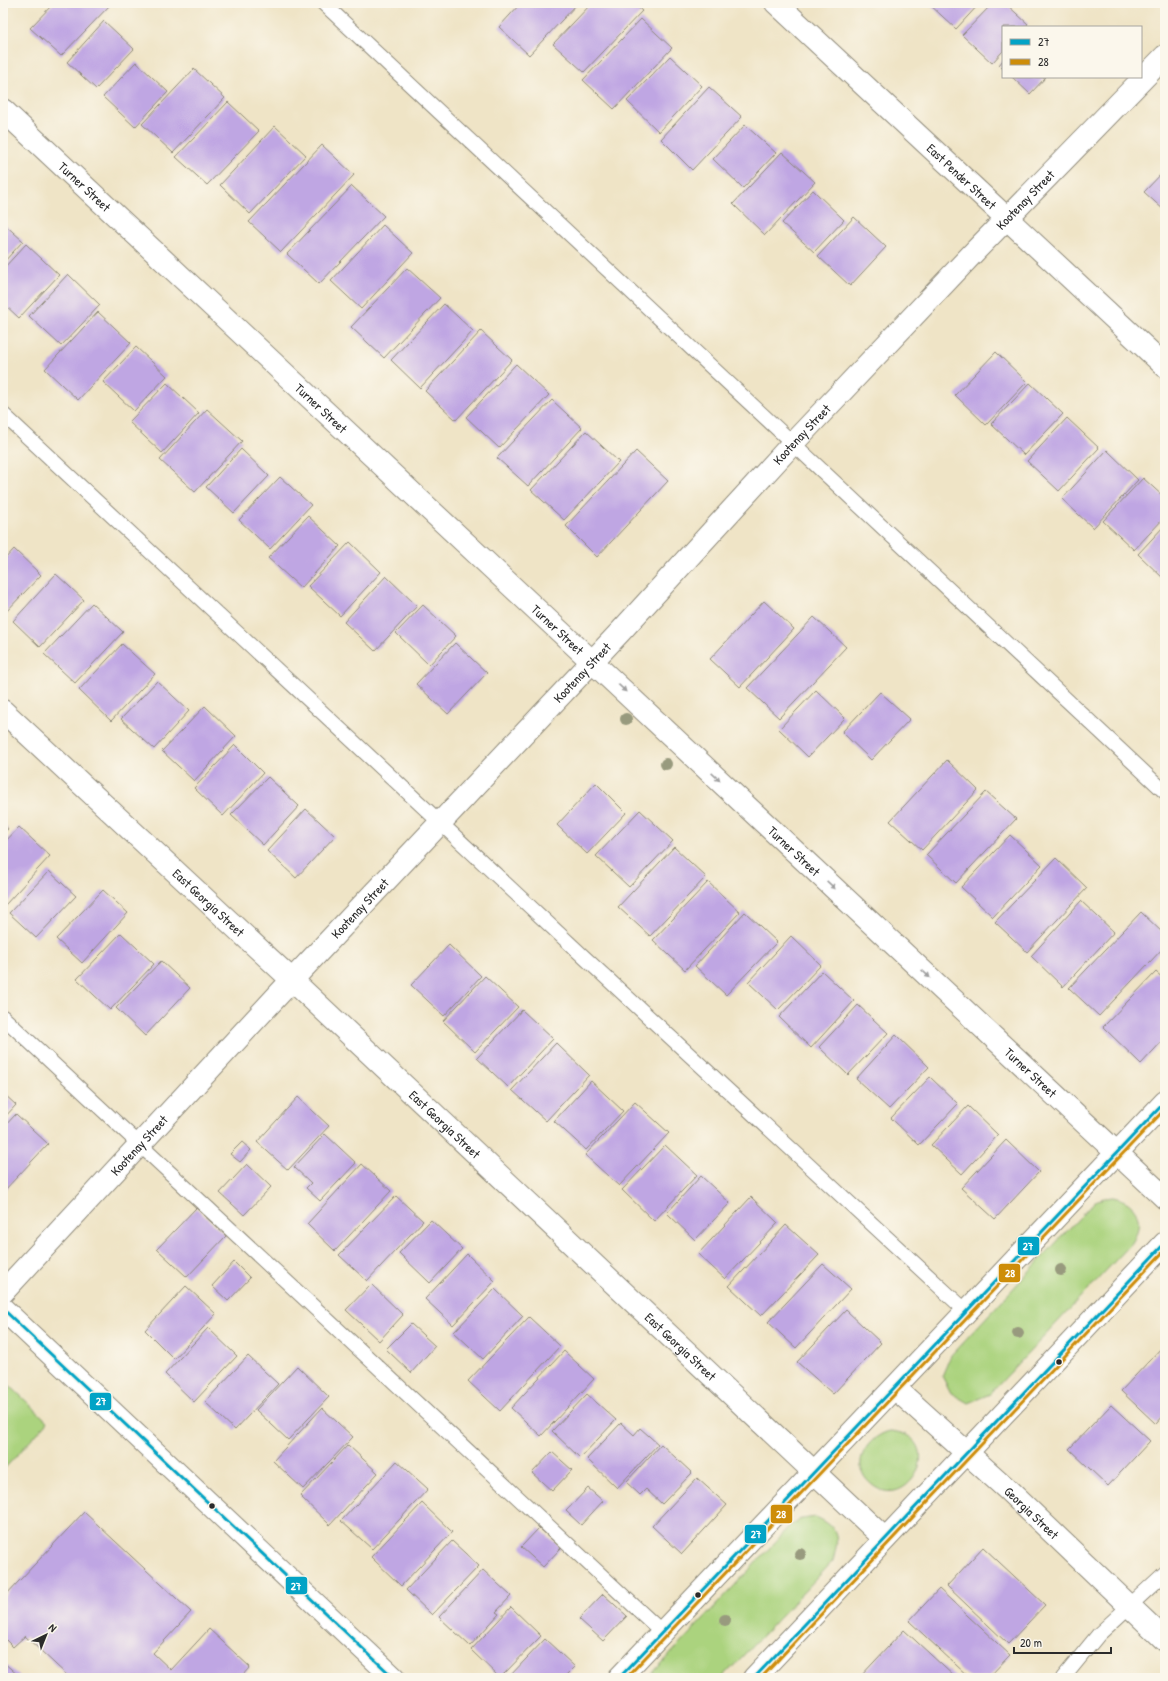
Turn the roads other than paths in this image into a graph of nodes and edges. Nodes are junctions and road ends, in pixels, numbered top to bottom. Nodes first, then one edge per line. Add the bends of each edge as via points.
1 (323, 3) edge
2 (776, 3) edge
3 (1165, 56) edge
4 (3, 110) edge
5 (1007, 219) junction
6 (1165, 366) edge
7 (3, 414) edge
8 (793, 443) junction
9 (593, 661) junction
10 (3, 711) edge
11 (1165, 792) edge
12 (440, 824) junction
13 (292, 980) junction
14 (3, 1017) edge
15 (1165, 1102) edge
16 (140, 1145) junction
17 (1117, 1153) junction
18 (1165, 1198) edge
19 (1165, 1244) edge
20 (3, 1292) edge
21 (3, 1309) edge
22 (967, 1312) junction
23 (895, 1388) junction
24 (967, 1454) junction
25 (814, 1472) junction
26 (885, 1539) junction
27 (1165, 1573) edge
28 (1129, 1605) junction
29 (662, 1632) junction
30 (1165, 1640) edge
31 (394, 1678) edge
32 (619, 1678) edge
33 (754, 1678) edge
34 (1063, 1678) edge

1 - 8 lane
2 - 5 street, East Pender Street
3 - 5 street, Kootenay Street
4 - 9 street, Turner Street
5 - 6 street, East Pender Street
5 - 8 street, Kootenay Street
7 - 12 lane
8 - 9 street, Kootenay Street
8 - 11 lane
9 - 12 street, Kootenay Street
9 -> 17 street, Turner Street
10 - 13 street, East Georgia Street
12 - 13 street, Kootenay Street
12 - 22 lane
13 - 16 street, Kootenay Street
13 - 25 street, East Georgia Street
14 - 16 lane
15 - 17 street
16 - 20 street, Kootenay Street
16 - 29 lane
17 - 18 street, Turner Street
17 - 22 street
19 - 24 street
21 - 31 street
22 - 23 street
23 - 24 street, Georgia Street
23 - 25 street
24 - 26 street
24 - 28 street, Georgia Street
25 - 26 street, East Georgia Street
25 - 29 street
26 - 33 street
27 - 28 lane
28 - 30 street, Georgia Street
28 - 34 lane via 1099,1634
29 - 32 street

